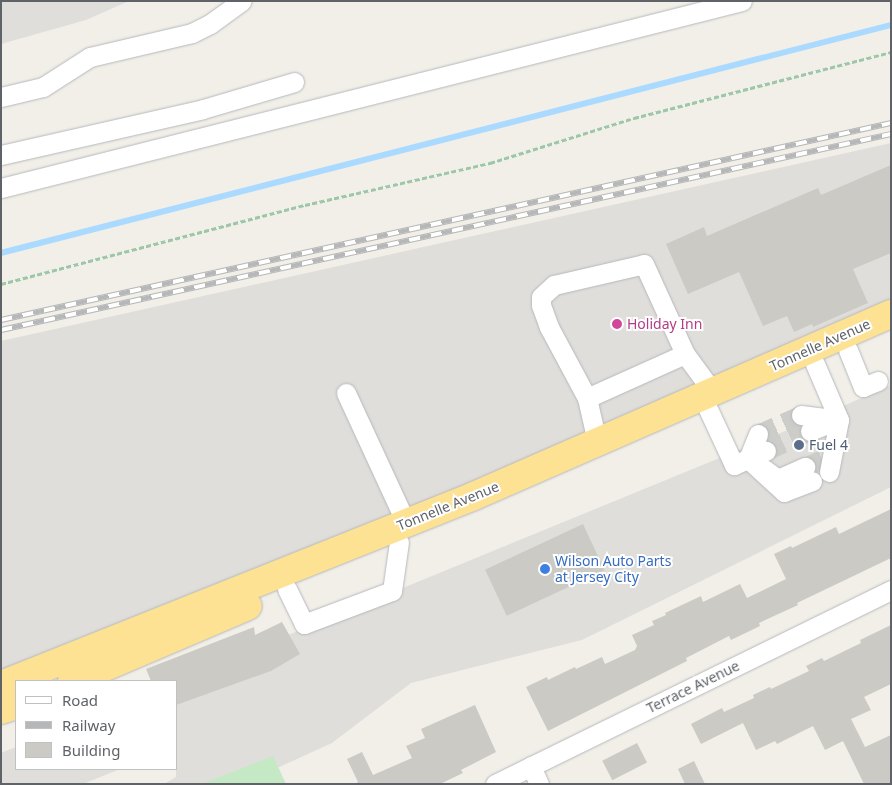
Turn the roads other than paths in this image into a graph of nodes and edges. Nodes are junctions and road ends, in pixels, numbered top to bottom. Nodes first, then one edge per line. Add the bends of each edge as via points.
1 (242, 1) edge
2 (742, 1) edge
3 (294, 82) dead end
4 (1, 97) edge
5 (1, 154) edge
6 (1, 188) edge
7 (891, 314) edge
8 (891, 331) edge
9 (848, 350) junction
10 (685, 354) junction
11 (815, 364) junction
12 (878, 381) dead end
13 (346, 393) dead end
14 (587, 398) junction
15 (711, 400) junction
16 (839, 420) junction
17 (805, 423) tunnel mouth
18 (597, 442) junction
19 (762, 443) tunnel mouth
20 (748, 459) junction
21 (826, 465) dead end
22 (808, 474) tunnel mouth
23 (402, 532) junction
24 (287, 589) junction
25 (891, 590) edge
26 (74, 680) edge
27 (1, 685) edge
28 (15, 705) edge
29 (1, 710) edge
30 (531, 766) junction
31 (495, 784) edge
32 (540, 784) edge

1 - 4 street via 192,33 90,57 43,87
2 - 6 street
3 - 5 street via 203,109
7 - 15 highway, Tonnelle Avenue
8 - 9 highway, Tonnelle Avenue
9 - 11 highway, Tonnelle Avenue
9 - 12 street via 863,387
10 - 14 street
10 - 14 street via 644,264 554,285 541,297 541,305 549,327
10 - 15 street
11 - 15 highway, Tonnelle Avenue
11 - 16 street
13 - 23 street
14 - 18 street
15 - 18 highway, Tonnelle Avenue
15 - 20 street via 734,465
15 - 23 highway, Tonnelle Avenue
16 - 17 street
16 - 21 street
18 - 23 highway, Tonnelle Avenue
19 - 20 street
20 - 22 street via 778,479
23 - 24 highway, Tonnelle Avenue
23 - 24 street via 392,591 304,624
23 - 27 highway, Tonnelle Avenue
24 - 26 highway, Tonnelle Avenue
25 - 30 street, Terrace Avenue
28 - 29 highway
30 - 31 street, Terrace Avenue
30 - 32 street

